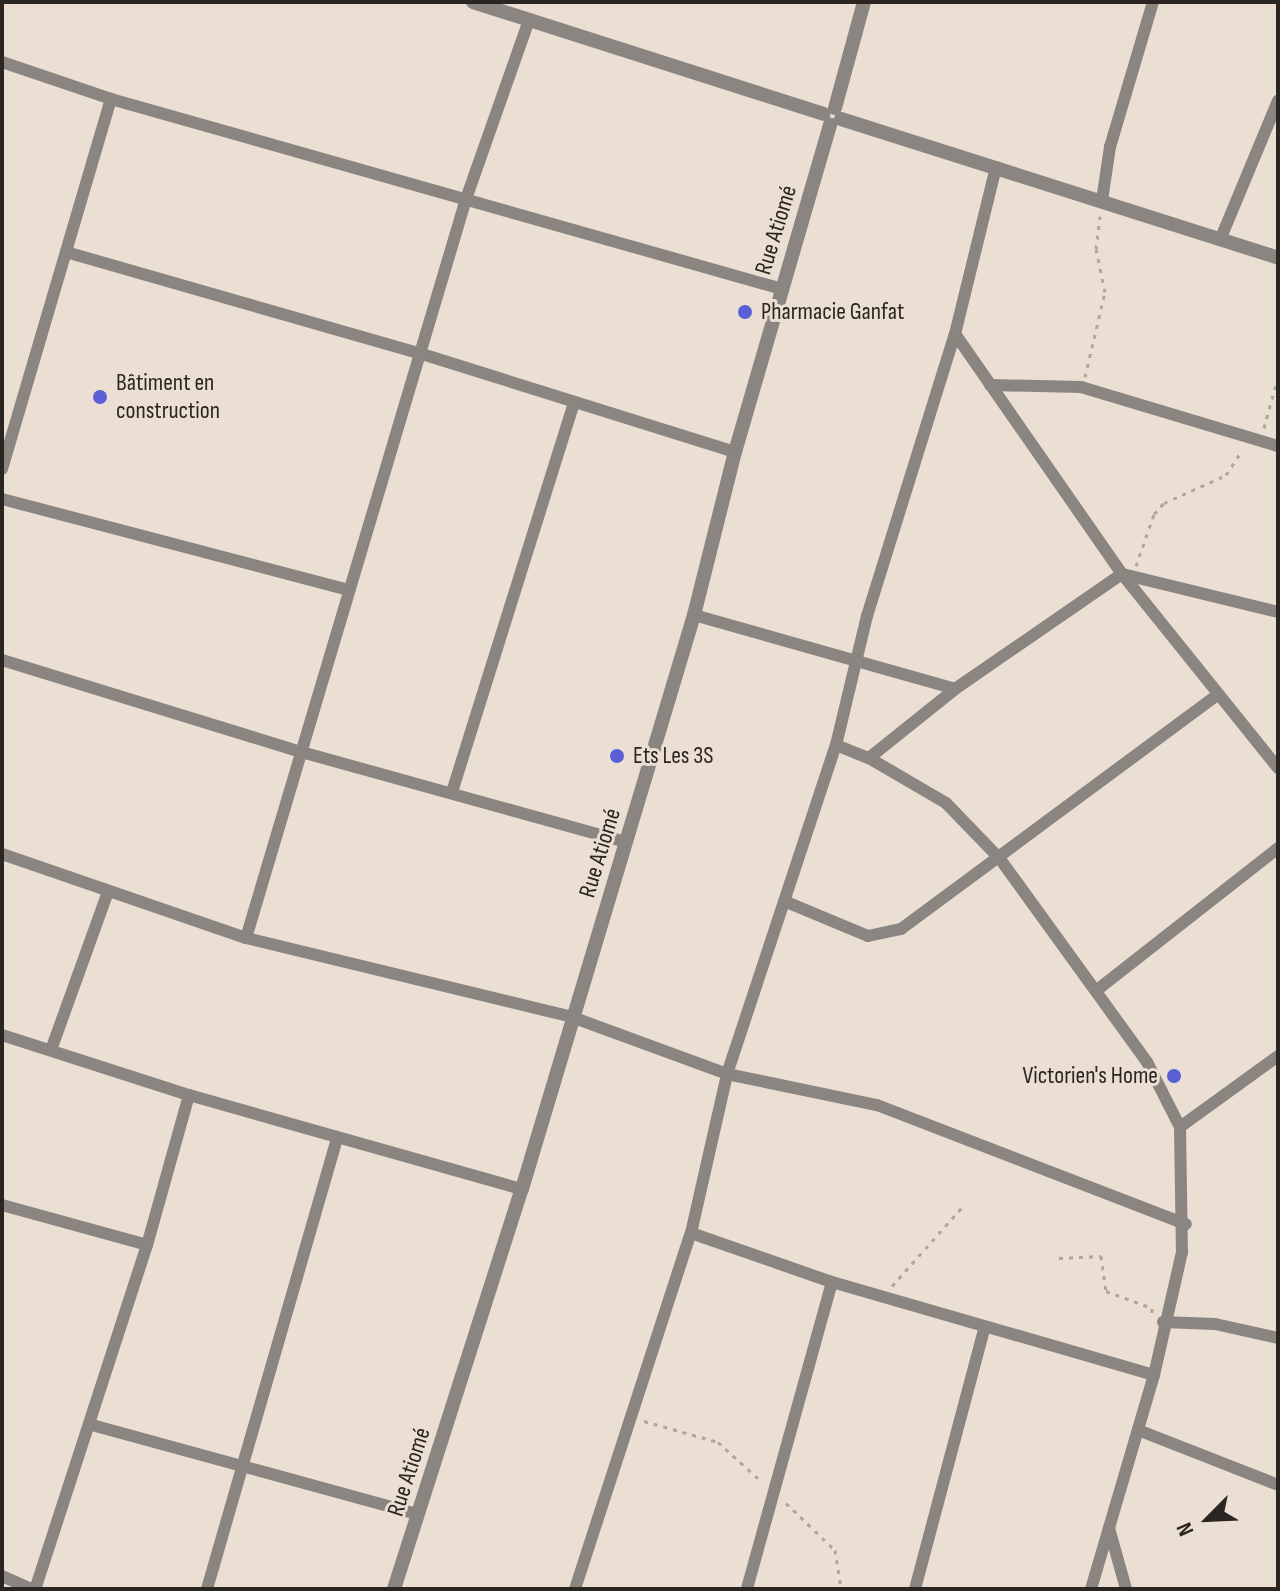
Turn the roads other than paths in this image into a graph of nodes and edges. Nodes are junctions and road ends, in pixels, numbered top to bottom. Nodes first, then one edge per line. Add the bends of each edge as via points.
1 (473, 2) edge
2 (864, 2) edge
3 (1153, 2) edge
4 (529, 20) junction
5 (2, 62) edge
6 (111, 99) junction
7 (1278, 101) edge
8 (833, 117) junction
9 (1274, 123) edge
10 (996, 167) junction
11 (466, 199) junction
12 (1102, 200) junction
13 (1220, 240) junction
14 (66, 252) junction
15 (1278, 258) edge
16 (782, 289) junction
17 (955, 334) junction
18 (422, 354) junction
19 (990, 385) junction
20 (574, 402) junction
21 (1278, 446) edge
22 (735, 452) junction
23 (2, 469) edge
24 (2, 499) edge
25 (1122, 574) junction
26 (349, 590) junction
27 (1278, 612) edge
28 (694, 615) junction
29 (2, 660) edge
30 (855, 662) junction
31 (955, 689) junction
32 (1215, 697) junction
33 (836, 745) junction
34 (305, 753) junction
35 (869, 758) junction
36 (1278, 768) edge
37 (452, 792) junction
38 (626, 842) junction
39 (1278, 848) edge
40 (2, 854) edge
41 (1000, 859) junction
42 (108, 892) junction
43 (784, 901) junction
44 (246, 938) junction
45 (1097, 990) junction
46 (572, 1017) junction
47 (2, 1035) edge
48 (51, 1050) junction
49 (1278, 1056) edge
50 (727, 1074) junction
51 (189, 1095) junction
52 (1180, 1127) junction
53 (337, 1138) junction
54 (522, 1189) junction
55 (2, 1205) edge
56 (1186, 1224) junction
57 (691, 1233) junction
58 (147, 1245) junction
59 (832, 1282) junction
60 (1163, 1322) junction
61 (984, 1329) junction
62 (1278, 1338) edge
63 (1154, 1375) junction
64 (92, 1425) junction
65 (1138, 1430) junction
66 (244, 1465) junction
67 (1278, 1485) edge
68 (418, 1514) junction
69 (1109, 1528) junction
70 (2, 1576) edge
71 (33, 1589) edge
72 (207, 1589) edge
73 (394, 1589) edge
74 (575, 1589) edge
75 (747, 1589) edge
76 (915, 1589) edge
77 (1091, 1589) edge
78 (1126, 1589) edge

1 - 4 street
2 - 8 street, Rue Atiomé
3 - 12 street via 1110,147
4 - 8 street
4 - 11 street
5 - 6 street
6 - 11 street
6 - 14 street
7 - 9 street
8 - 10 street
8 - 16 street, Rue Atiomé
9 - 13 street
10 - 12 street
10 - 17 street
11 - 16 street
11 - 18 street
12 - 13 street
13 - 15 street
14 - 18 street
14 - 23 street
16 - 22 street, Rue Atiomé
17 - 19 street
17 - 30 street
18 - 20 street
18 - 26 street
19 - 21 street via 1081,387
19 - 25 street
20 - 22 street
20 - 37 street
22 - 28 street, Rue Atiomé
24 - 26 street
25 - 27 street
25 - 31 street
25 - 32 street
26 - 34 street
28 - 30 street
28 - 38 street, Rue Atiomé
29 - 34 street
30 - 31 street
30 - 33 street
31 - 35 street
32 - 36 street
32 - 41 street
33 - 35 street
33 - 43 street
34 - 37 street
34 - 44 street
35 - 41 street via 946,803
37 - 38 street
38 - 46 street, Rue Atiomé
39 - 45 street
40 - 42 street
41 - 43 street via 886,936 868,936
41 - 45 street
42 - 44 street
42 - 48 street
43 - 50 street
44 - 46 street
45 - 52 street via 1147,1062
46 - 50 street
46 - 54 street, Rue Atiomé
47 - 48 street
48 - 51 street
49 - 52 street
50 - 56 street via 830,1092 933,1122
50 - 57 street
51 - 53 street
51 - 58 street
52 - 56 street
53 - 54 street
53 - 66 street
54 - 68 street, Rue Atiomé
55 - 58 street
56 - 60 street
57 - 59 street
57 - 74 street
58 - 64 street
59 - 61 street
59 - 75 street
60 - 62 street via 1215,1324
60 - 63 street
61 - 63 street
61 - 76 street
63 - 65 street
64 - 66 street
64 - 71 street
65 - 67 street
65 - 69 street
66 - 68 street
66 - 72 street
68 - 73 street, Rue Atiomé
69 - 77 street
69 - 78 street
70 - 71 street

